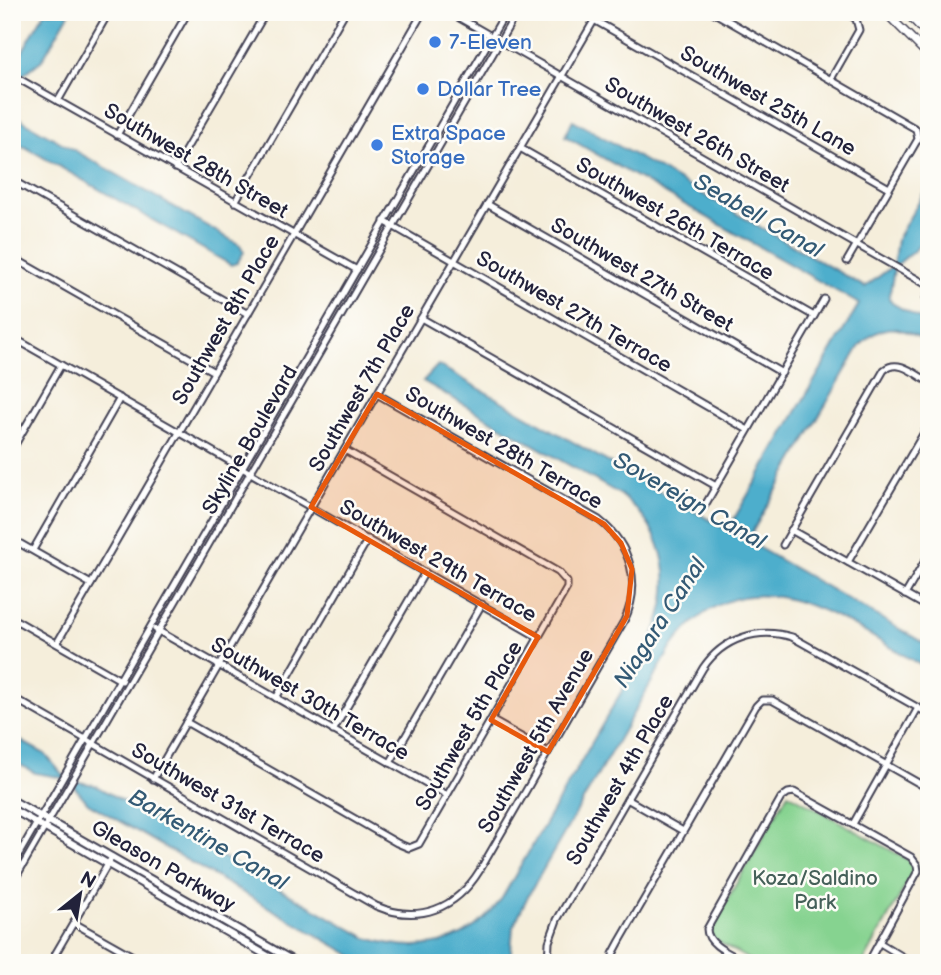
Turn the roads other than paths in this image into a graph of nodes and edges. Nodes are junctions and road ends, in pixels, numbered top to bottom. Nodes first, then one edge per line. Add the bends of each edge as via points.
1 (109, 12) edge
2 (188, 12) edge
3 (266, 12) edge
4 (345, 12) edge
5 (423, 12) edge
6 (449, 12) edge
7 (506, 12) edge
8 (517, 12) edge
9 (599, 12) edge
10 (713, 12) edge
11 (845, 12) edge
12 (885, 12) edge
13 (906, 12) edge
14 (594, 20) junction
15 (929, 36) edge
16 (492, 37) junction
17 (500, 41) junction
18 (929, 56) edge
19 (14, 76) edge
20 (560, 76) junction
21 (831, 79) junction
22 (58, 101) junction
23 (117, 135) junction
24 (520, 148) junction
25 (175, 168) junction
26 (12, 180) edge
27 (889, 188) junction
28 (235, 202) junction
29 (487, 204) junction
30 (384, 221) junction
31 (392, 226) junction
32 (293, 235) junction
33 (856, 244) junction
34 (12, 257) edge
35 (453, 261) junction
36 (847, 261) dead end
37 (356, 269) junction
38 (364, 274) junction
39 (929, 286) edge
40 (824, 299) dead end
41 (248, 314) junction
42 (814, 316) junction
43 (421, 318) junction
44 (12, 337) edge
45 (61, 365) junction
46 (214, 372) junction
47 (782, 373) junction
48 (929, 382) edge
49 (377, 394) junction
50 (120, 398) junction
51 (929, 424) edge
52 (748, 430) junction
53 (179, 432) junction
54 (12, 450) edge
55 (345, 450) junction
56 (242, 467) junction
57 (250, 472) junction
58 (716, 486) junction
59 (311, 507) junction
60 (704, 507) dead end
61 (791, 530) junction
62 (12, 539) edge
63 (368, 539) junction
64 (783, 545) dead end
65 (33, 550) junction
66 (929, 554) edge
67 (849, 562) junction
68 (632, 569) joint
69 (425, 572) junction
70 (91, 584) junction
71 (905, 595) junction
72 (482, 604) junction
73 (929, 608) edge
74 (12, 618) edge
75 (150, 626) junction
76 (157, 630) junction
77 (538, 637) junction
78 (57, 643) junction
79 (219, 666) junction
80 (119, 679) junction
81 (127, 684) junction
82 (12, 697) edge
83 (276, 698) junction
84 (918, 708) junction
85 (929, 714) edge
86 (491, 720) junction
87 (186, 722) junction
88 (333, 731) junction
89 (85, 739) junction
90 (93, 743) junction
91 (548, 752) junction
92 (390, 763) junction
93 (886, 765) junction
94 (153, 779) junction
95 (929, 789) edge
96 (447, 795) junction
97 (627, 799) junction
98 (12, 800) edge
99 (12, 809) edge
100 (41, 816) junction
101 (49, 821) junction
102 (37, 823) junction
103 (853, 824) junction
104 (44, 828) junction
105 (683, 831) junction
106 (112, 857) junction
107 (107, 864) junction
108 (12, 866) edge
109 (12, 884) edge
110 (435, 909) joint
111 (74, 923) junction
112 (880, 943) junction
113 (129, 954) junction
114 (614, 961) edge
115 (50, 963) edge
116 (124, 963) edge
117 (145, 963) edge
118 (279, 963) edge
119 (297, 963) edge
120 (548, 963) edge
121 (747, 963) edge
122 (868, 963) edge
123 (913, 963) edge

1 - 22 street
2 - 23 street
3 - 25 street
4 - 28 street
5 - 32 street, Southwest 8th Place
6 - 16 street, Southwest 26th Street
7 - 16 street, Skyline Boulevard
8 - 17 street, Skyline Boulevard
9 - 14 street, Southwest 7th Place
10 - 21 street
11 - 21 street via 856,19 859,30
12 - 18 highway
13 - 15 highway
14 - 20 street, Southwest 7th Place
14 - 27 street, Southwest 25th Lane
16 - 17 street, Southwest 26th Street
16 - 30 street, Skyline Boulevard
17 - 20 street, Southwest 26th Street
17 - 31 street, Skyline Boulevard
19 - 22 street, Southwest 28th Street
20 - 24 street, Southwest 7th Place
20 - 33 street, Southwest 26th Street
21 - 27 street via 918,132
22 - 23 street, Southwest 28th Street
23 - 25 street, Southwest 28th Street
24 - 29 street, Southwest 7th Place
24 - 42 street, Southwest 26th Terrace
25 - 28 street, Southwest 28th Street
26 - 41 street
27 - 33 street
28 - 32 street, Southwest 28th Street
29 - 35 street, Southwest 7th Place
29 - 47 street, Southwest 27th Street
30 - 31 street, Southwest 27th Terrace
30 - 37 street, Skyline Boulevard
31 - 35 street, Southwest 27th Terrace
31 - 38 street, Skyline Boulevard
32 - 37 street, Southwest 28th Street
32 - 41 street, Southwest 8th Place
33 - 36 street
33 - 39 street, Southwest 26th Street
34 - 46 street
35 - 43 street, Southwest 7th Place
35 - 52 street, Southwest 27th Terrace
37 - 38 street, Southwest 28th Street
37 - 56 street, Skyline Boulevard
38 - 57 street, Skyline Boulevard
40 - 42 street
41 - 46 street, Southwest 8th Place
42 - 47 street
43 - 49 street, Southwest 7th Place
43 - 58 street
44 - 45 street
45 - 50 street
45 - 54 street
46 - 53 street, Southwest 8th Place
47 - 52 street
48 - 61 street via 894,364 884,370
49 - 55 street, Southwest 7th Place
49 - 68 street, Southwest 28th Terrace via 599,520 618,538
50 - 53 street
50 - 65 street
51 - 67 street
52 - 58 street
53 - 56 street
53 - 70 street, Southwest 8th Place
55 - 59 street, Southwest 7th Place
55 - 77 street, Southwest 5th Place via 558,572 567,588
56 - 57 street, Southwest 29th Terrace
56 - 75 street, Skyline Boulevard
57 - 59 street, Southwest 29th Terrace
57 - 76 street, Skyline Boulevard
58 - 60 street
59 - 63 street, Southwest 29th Terrace
59 - 79 street, Southwest 7th Place
61 - 64 street
61 - 67 street
62 - 65 street
63 - 69 street, Southwest 29th Terrace
63 - 83 street
65 - 70 street
66 - 71 street
67 - 71 street
68 - 91 street, Southwest 5th Avenue via 633,589 626,615
69 - 72 street, Southwest 29th Terrace
69 - 88 street
70 - 78 street, Southwest 8th Place
71 - 73 street
72 - 77 street, Southwest 29th Terrace
72 - 92 street
74 - 78 street
75 - 76 street, Southwest 30th Terrace
75 - 80 street, Skyline Boulevard
76 - 79 street, Southwest 30th Terrace
76 - 81 street, Skyline Boulevard
77 - 86 street, Southwest 5th Place
78 - 80 street
79 - 83 street, Southwest 30th Terrace
79 - 87 street, Southwest 7th Place
80 - 81 street
80 - 89 street, Skyline Boulevard
81 - 90 street, Skyline Boulevard
82 - 89 street, Southwest 31st Terrace
83 - 88 street, Southwest 30th Terrace
84 - 85 street
84 - 93 street
84 - 97 street, Southwest 4th Place via 798,640 768,633 750,635 730,642 706,662
86 - 91 street
86 - 96 street, Southwest 5th Place
87 - 94 street, Southwest 7th Place
87 - 96 street, Southwest 5th Place via 409,848 419,844
88 - 92 street, Southwest 30th Terrace
89 - 90 street, Southwest 31st Terrace
89 - 100 street, Skyline Boulevard
90 - 94 street, Southwest 31st Terrace
90 - 101 street, Skyline Boulevard
91 - 110 street, Southwest 5th Avenue via 470,886
92 - 96 street, Southwest 30th Terrace
93 - 95 street
93 - 103 street
93 - 105 street via 772,700 762,700
94 - 110 street, Southwest 31st Terrace via 376,906 403,914
97 - 105 street
97 - 120 street, Southwest 4th Place via 557,920
98 - 100 main road, Gleason Parkway
99 - 102 main road, Gleason Parkway
100 - 101 main road, Gleason Parkway
100 - 102 street, Skyline Boulevard
101 - 104 street, Skyline Boulevard
101 - 106 main road, Gleason Parkway
102 - 104 main road, Gleason Parkway
102 - 108 street, Skyline Boulevard
103 - 112 street via 918,865
103 - 121 street via 800,794 781,798 707,929 713,943
104 - 107 main road, Gleason Parkway
104 - 109 street, Skyline Boulevard
105 - 114 street via 613,954
106 - 107 street
106 - 119 main road, Gleason Parkway
107 - 111 street
107 - 118 main road, Gleason Parkway
111 - 113 street
111 - 115 street
112 - 122 street
112 - 123 street
113 - 116 street
113 - 117 street

